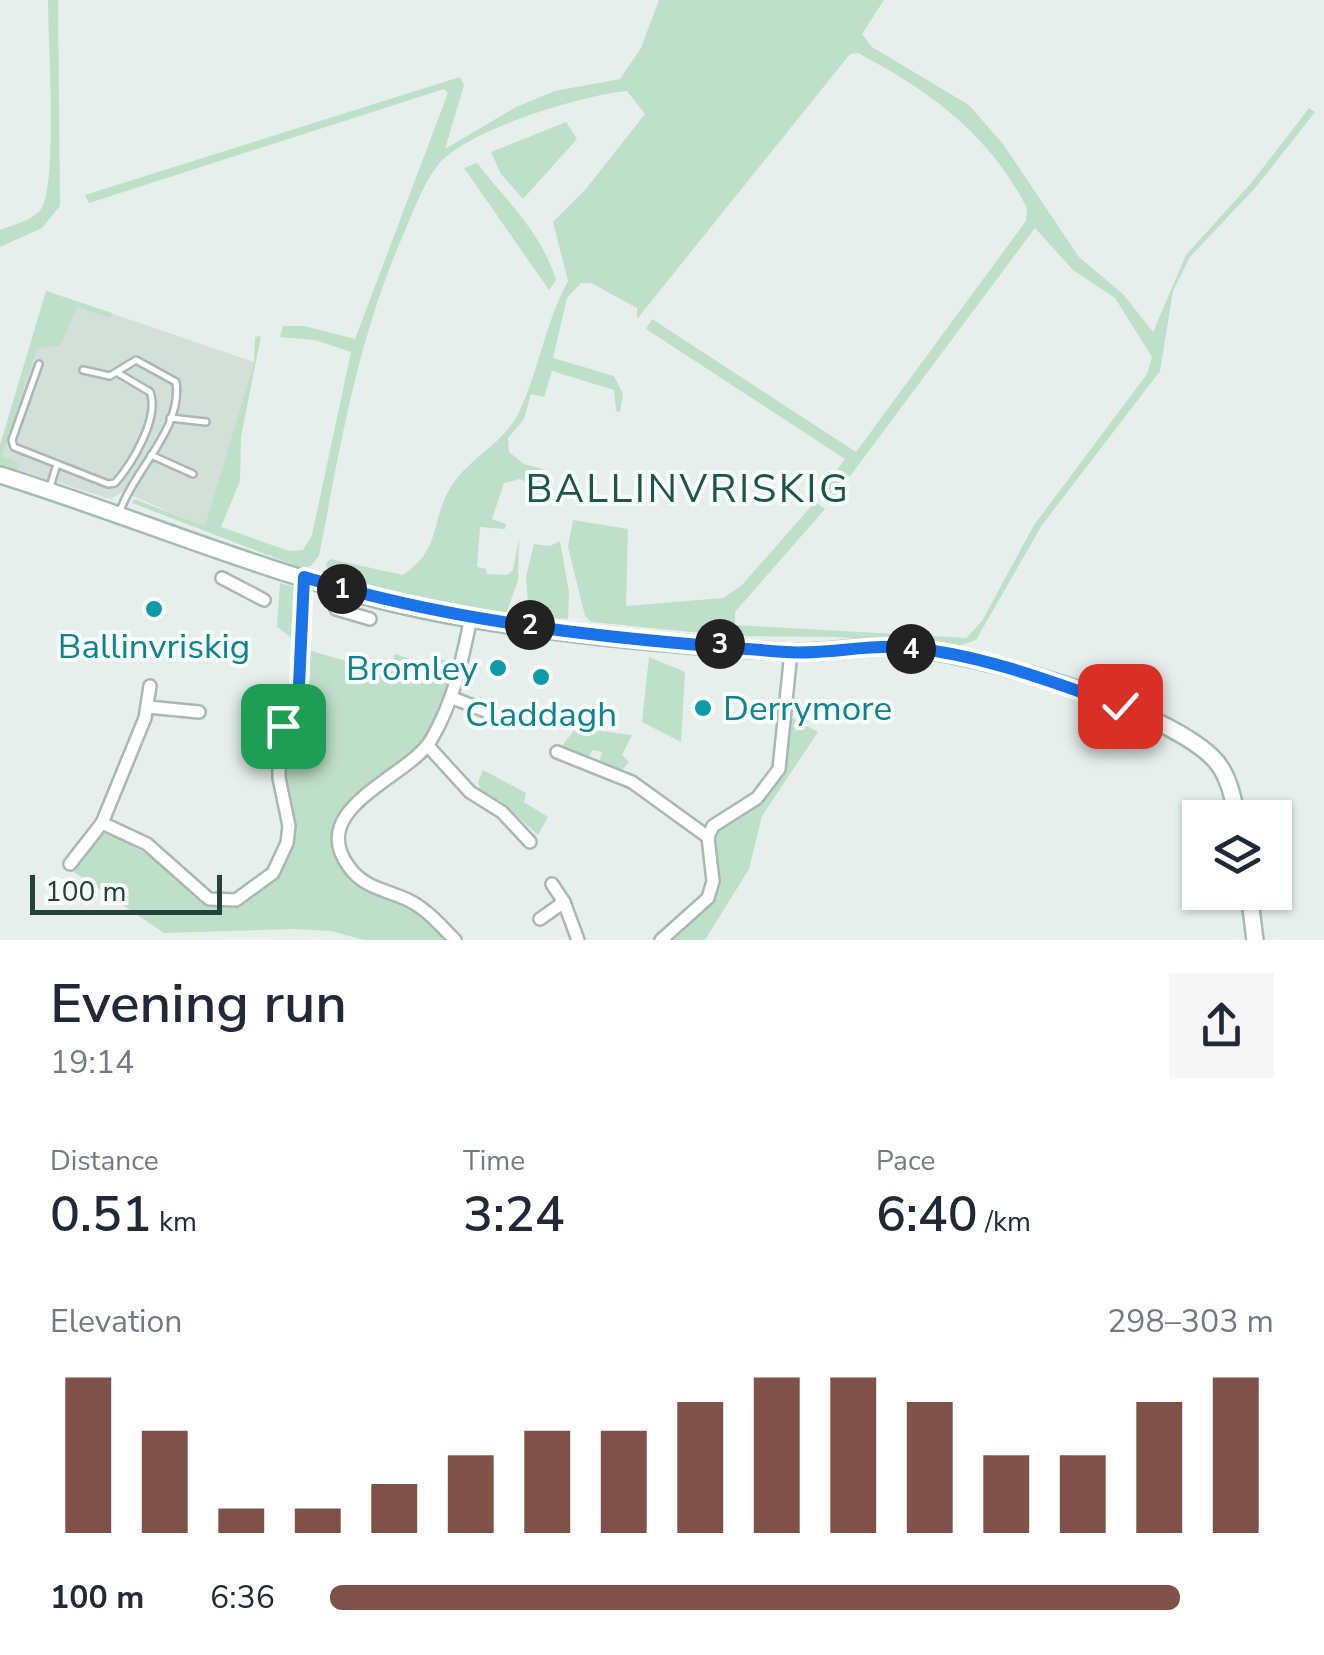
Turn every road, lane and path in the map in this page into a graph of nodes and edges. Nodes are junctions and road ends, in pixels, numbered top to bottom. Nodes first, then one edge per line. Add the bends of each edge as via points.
1 (38, 364) dead end
2 (84, 370) dead end
3 (118, 373) junction
4 (170, 418) junction
5 (206, 422) dead end
6 (150, 455) junction
7 (57, 464) junction
8 (193, 474) dead end
9 (0, 475) edge
10 (48, 490) junction
11 (120, 512) junction
12 (259, 562) junction
13 (304, 577) junction
14 (222, 578) dead end
15 (244, 589) junction
16 (362, 594) junction
17 (264, 600) dead end
18 (336, 609) dead end
19 (354, 614) junction
20 (471, 617) junction
21 (370, 619) dead end
22 (790, 652) junction
23 (150, 686) dead end
24 (454, 698) junction
25 (148, 706) junction
26 (199, 712) dead end
27 (510, 721) dead end
28 (428, 746) junction
29 (556, 752) dead end
30 (1233, 800) edge
31 (102, 822) junction
32 (708, 837) junction
33 (530, 842) dead end
34 (70, 864) dead end
35 (552, 884) dead end
36 (564, 902) junction
37 (1252, 910) edge
38 (540, 919) dead end
39 (455, 940) edge
40 (578, 940) edge
41 (662, 940) edge
42 (1256, 940) edge

1 - 7 lane via 12,440 14,447
2 - 3 lane
3 - 4 lane via 136,360 170,377 178,394
3 - 7 lane via 153,398 133,458 108,484
4 - 5 lane
4 - 6 lane
6 - 8 lane
6 - 11 lane
7 - 10 lane
9 - 10 main road
10 - 11 main road
11 - 12 main road
12 - 13 main road
12 - 15 street
13 - 16 main road
13 - 31 street via 299,686 278,744 288,826 272,873 236,900 209,899 147,844
14 - 15 street
15 - 17 street
16 - 19 street
16 - 20 main road
18 - 19 street
19 - 21 street
20 - 22 main road
20 - 24 street
22 - 30 main road via 928,650 1148,715 1214,758
22 - 32 street via 779,768 758,798 724,816
23 - 25 street
24 - 27 street
24 - 28 street
25 - 26 street
25 - 31 street
28 - 33 street
28 - 39 street via 349,809 341,848 360,879 424,910
29 - 32 street via 632,782
31 - 34 street
32 - 41 street via 708,898
35 - 36 street
36 - 38 street
36 - 40 street
37 - 42 main road

